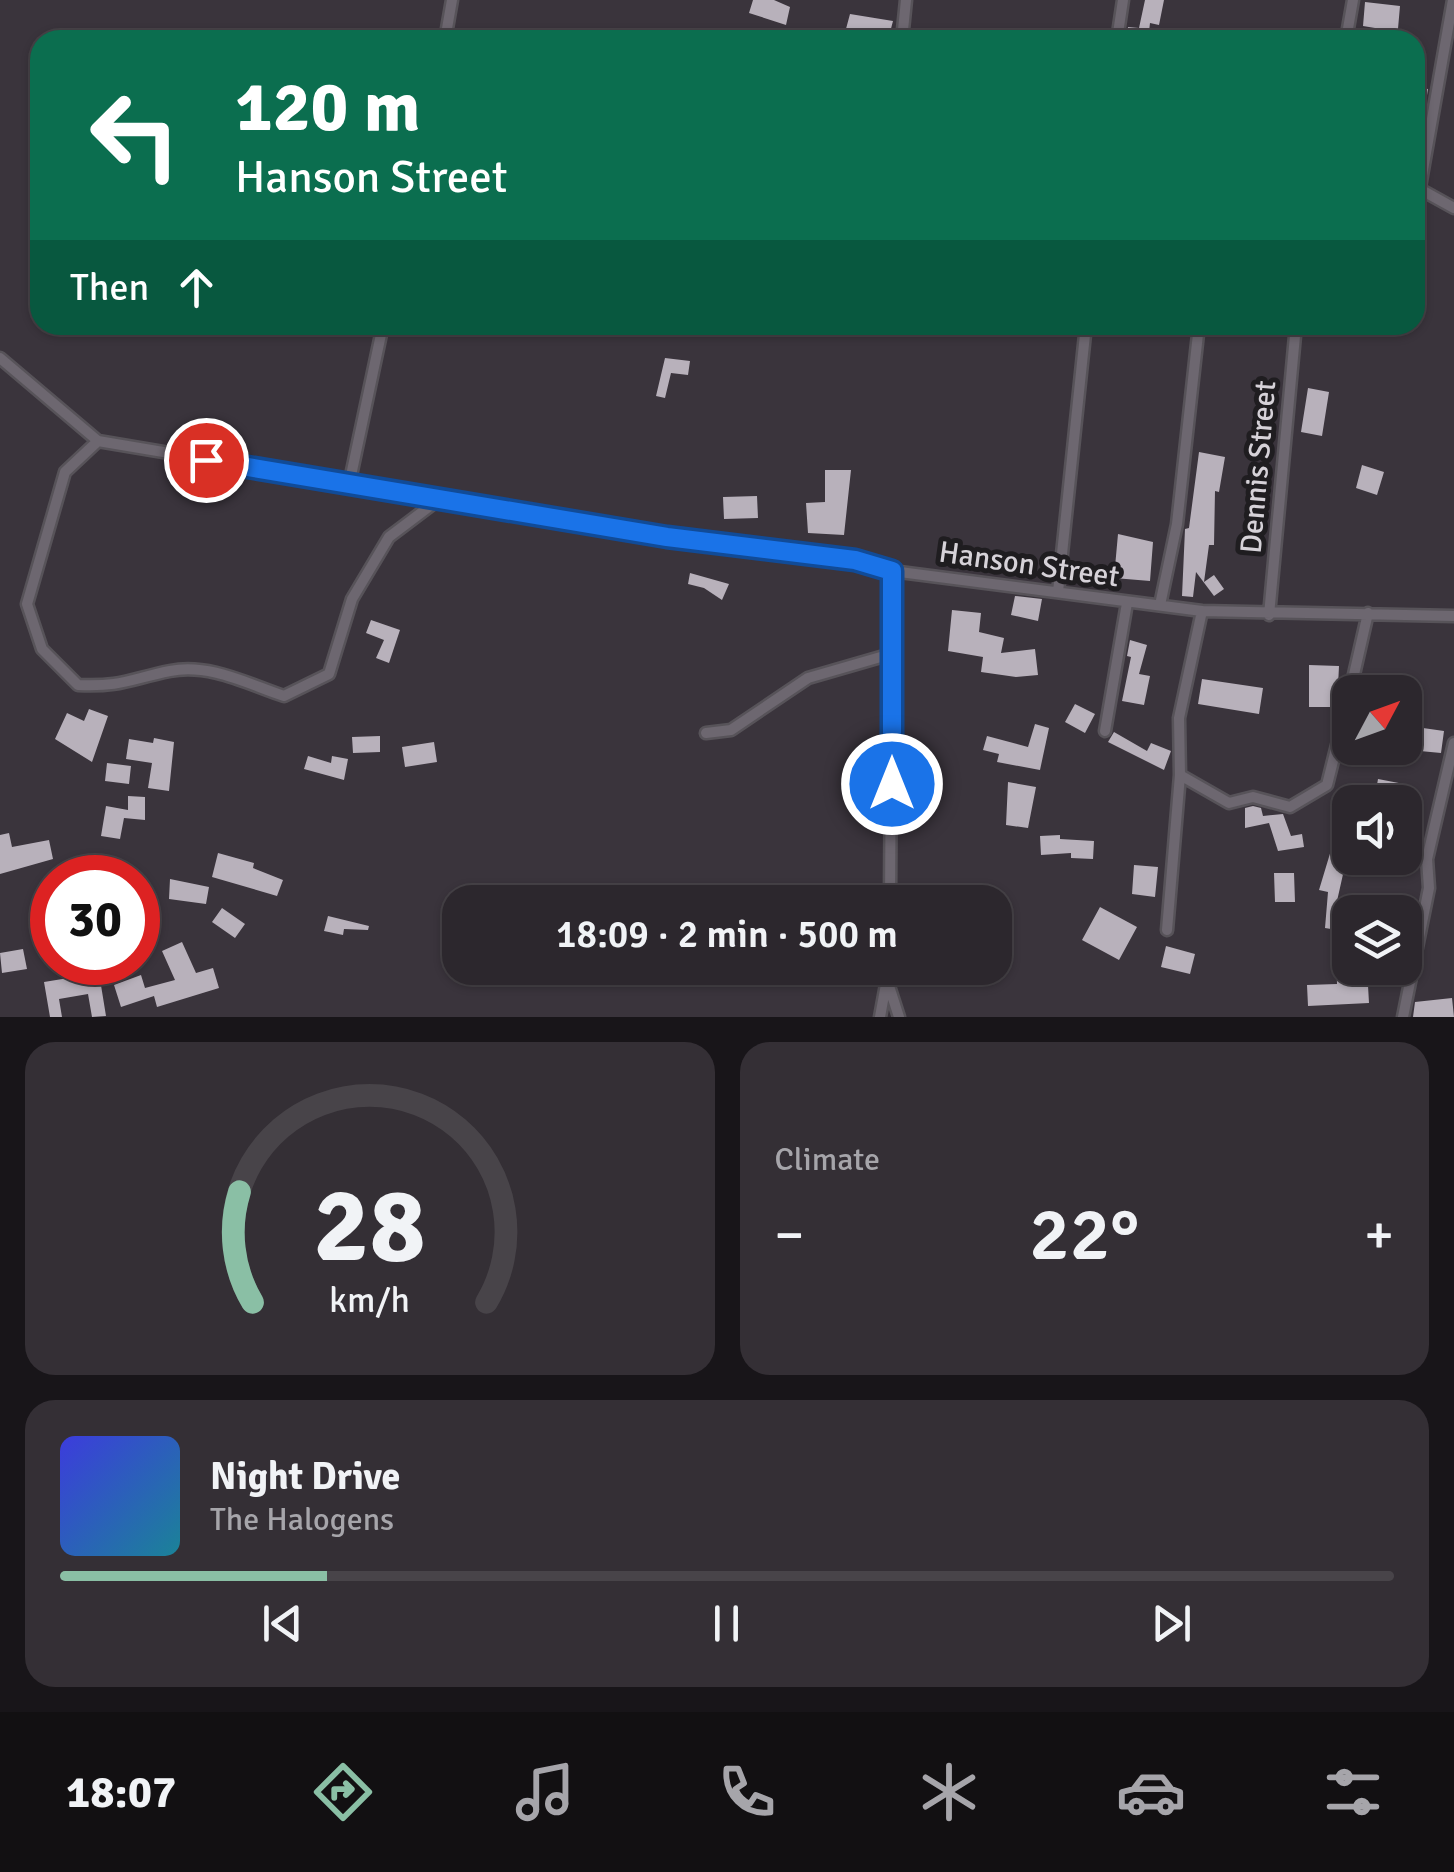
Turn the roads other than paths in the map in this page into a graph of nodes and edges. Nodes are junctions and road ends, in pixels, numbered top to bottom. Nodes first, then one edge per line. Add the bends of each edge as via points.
1 (452, 0) edge
2 (906, 0) edge
3 (1124, 0) edge
4 (1352, 0) edge
5 (1453, 0) edge
6 (447, 30) edge
7 (903, 30) edge
8 (1119, 30) edge
9 (1348, 30) edge
10 (1425, 150) edge
11 (1425, 191) edge
12 (1454, 208) edge
13 (381, 335) edge
14 (1085, 335) edge
15 (1197, 335) edge
16 (1295, 335) edge
17 (0, 358) edge
18 (98, 441) junction
19 (348, 485) junction
20 (438, 500) junction
21 (892, 571) junction
22 (1058, 592) junction
23 (1127, 604) junction
24 (1160, 605) junction
25 (1202, 612) junction
26 (1368, 613) junction
27 (1268, 614) junction
28 (1454, 616) edge
29 (891, 654) junction
30 (1354, 675) edge
31 (1104, 731) dead end
32 (706, 733) dead end
33 (1454, 743) edge
34 (1332, 761) edge
35 (1180, 775) junction
36 (890, 885) edge
37 (1167, 930) dead end
38 (889, 985) joint
39 (880, 1017) edge
40 (900, 1017) edge
41 (1403, 1017) edge

1 - 6 street
2 - 7 street
3 - 8 street
4 - 9 street
5 - 10 street
11 - 12 street
13 - 19 street
14 - 22 street
15 - 24 street via 1177,524
16 - 27 street, Dennis Street
17 - 18 street
18 - 19 street, Hanson Street
18 - 20 street via 65,472 27,604 42,649 78,686 120,687 173,670 224,674 284,696 329,674 352,599 388,536
19 - 20 street, Hanson Street
20 - 21 street, Hanson Street via 855,560
21 - 22 street, Hanson Street
21 - 29 street
22 - 23 street, Hanson Street
23 - 24 street, Hanson Street
23 - 31 street
24 - 25 street, Hanson Street
25 - 27 street, Hanson Street
25 - 35 street via 1179,718
26 - 27 street, Hanson Street
26 - 28 street, Hanson Street
26 - 30 street
29 - 32 street via 808,678 731,730
29 - 36 street
33 - 41 street via 1427,859 1429,888
34 - 35 street via 1326,784 1290,807 1253,798 1229,803
35 - 37 street
38 - 39 street
38 - 40 street

